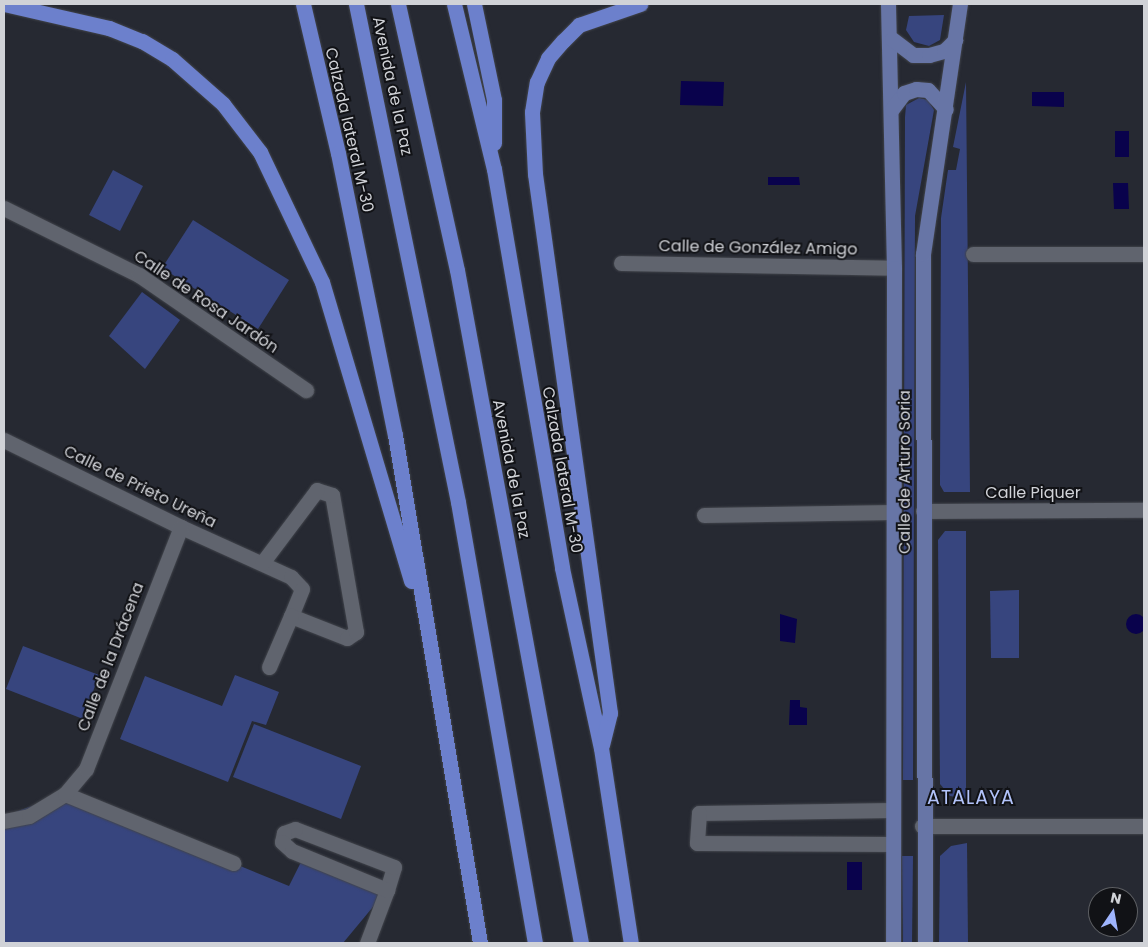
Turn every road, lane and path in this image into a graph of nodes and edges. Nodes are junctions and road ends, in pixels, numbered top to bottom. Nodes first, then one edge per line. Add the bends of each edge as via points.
1 (4, 4) edge
2 (302, 4) edge
3 (356, 4) edge
4 (398, 4) edge
5 (454, 4) edge
6 (474, 4) edge
7 (640, 4) edge
8 (888, 4) edge
9 (960, 4) edge
10 (892, 39) junction
11 (955, 40) junction
12 (946, 108) junction
13 (892, 109) junction
14 (494, 170) junction
15 (4, 208) edge
16 (973, 254) dead end
17 (1144, 254) edge
18 (621, 263) dead end
19 (894, 268) junction
20 (306, 390) dead end
21 (4, 440) edge
22 (1144, 510) edge
23 (923, 511) junction
24 (894, 512) junction
25 (704, 515) dead end
26 (181, 527) junction
27 (262, 563) junction
28 (291, 616) junction
29 (431, 646) junction
30 (269, 667) dead end
31 (601, 748) junction
32 (66, 794) junction
33 (892, 810) junction
34 (4, 821) edge
35 (922, 826) junction
36 (1144, 826) edge
37 (892, 844) junction
38 (233, 863) dead end
39 (387, 890) junction
40 (367, 943) edge
41 (480, 943) edge
42 (535, 943) edge
43 (581, 943) edge
44 (631, 943) edge
45 (893, 943) edge
46 (925, 943) edge

1 - 29 highway via 109,28 142,41 217,98 260,152 322,282
2 - 29 highway, Calzada lateral M-30 via 381,367
3 - 42 highway, Avenida de la Paz via 458,502
4 - 43 highway, Avenida de la Paz via 457,270
5 - 14 highway, Calzada lateral M-30
6 - 14 highway via 494,100
7 - 31 highway via 579,25 562,41 548,58 537,82 532,112 535,174 610,712
8 - 10 main road, Calle de Arturo Soria
9 - 11 main road, Calle de Arturo Soria
10 - 11 main road via 913,55 929,56 944,52
10 - 13 main road, Calle de Arturo Soria
11 - 12 main road, Calle de Arturo Soria
12 - 13 main road via 928,90 916,89 904,93
12 - 23 main road, Calle de Arturo Soria via 925,222
13 - 19 main road, Calle de Arturo Soria
14 - 31 highway, Calzada lateral M-30 via 562,568
15 - 20 street, Calle de Rosa Jardón via 139,275
16 - 17 street
18 - 19 street, Calle de González Amigo
19 - 24 main road, Calle de Arturo Soria
21 - 26 street, Calle de Prieto Ureña
22 - 23 street, Calle Piquer
23 - 35 main road, Calle de Arturo Soria
24 - 25 street
24 - 33 main road, Calle de Arturo Soria
26 - 27 street, Calle de Prieto Ureña
26 - 32 street, Calle de la Drácena via 86,769
27 - 28 street, Calle de Prieto Ureña via 292,577 302,589
27 - 28 street via 317,490 332,495 356,632 347,638
28 - 30 street, Calle de Prieto Ureña
29 - 41 highway, Calzada lateral M-30
31 - 44 highway, Calzada lateral M-30
32 - 34 street, Calle de la Drácena via 29,816
32 - 38 street
33 - 37 main road, Calle de Arturo Soria
33 - 37 street via 699,813 697,843
35 - 36 street
35 - 46 main road, Calle de Arturo Soria
37 - 45 main road, Calle de Arturo Soria
39 - 39 street via 292,851 282,842 284,833 295,829 394,867
39 - 40 street

